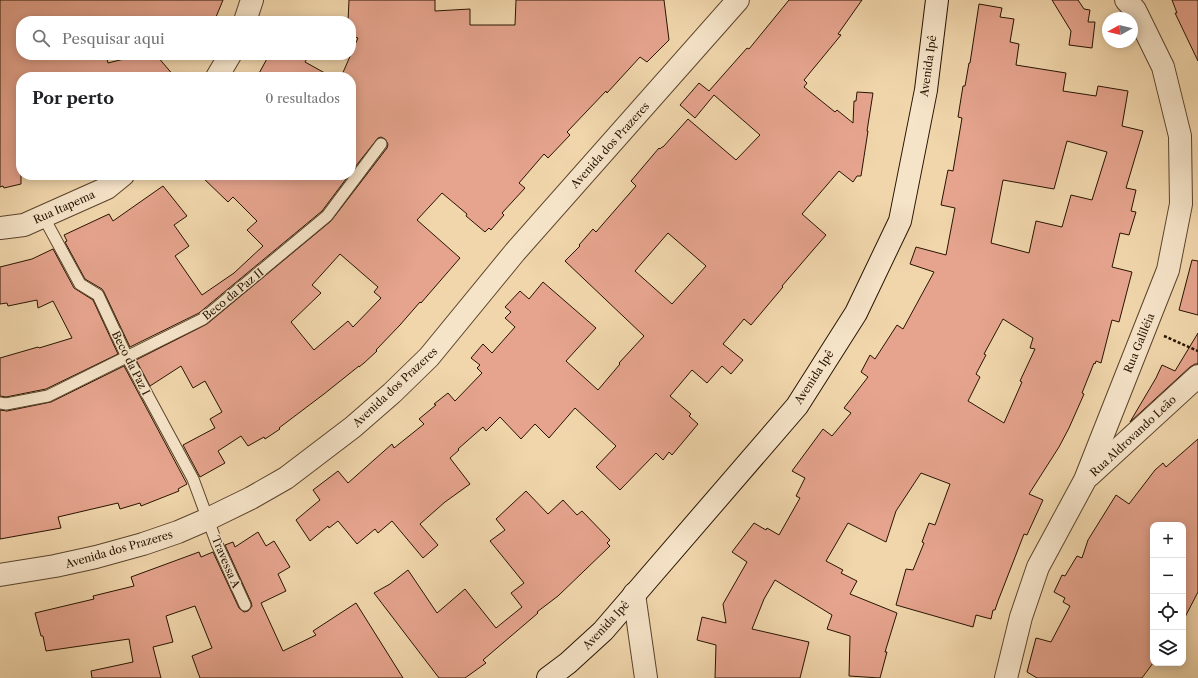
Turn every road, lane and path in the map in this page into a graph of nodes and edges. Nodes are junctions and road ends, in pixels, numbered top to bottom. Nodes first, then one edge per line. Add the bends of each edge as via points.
1 (252, 0) edge
2 (738, 0) edge
3 (937, 0) edge
4 (1126, 0) edge
5 (247, 16) edge
6 (227, 60) edge
7 (220, 72) edge
8 (381, 144) dead end
9 (356, 177) edge
10 (117, 180) edge
11 (354, 180) edge
12 (43, 216) junction
13 (0, 228) edge
14 (1146, 327) junction
15 (1198, 351) edge
16 (127, 357) junction
17 (1198, 376) edge
18 (0, 403) edge
19 (1085, 480) junction
20 (208, 519) junction
21 (0, 575) edge
22 (634, 594) junction
23 (245, 605) dead end
24 (548, 678) edge
25 (646, 678) edge
26 (1006, 678) edge

1 - 5 street
2 - 20 street, Avenida dos Prazeres via 515,252 429,357 352,427 286,478
3 - 22 street, Avenida Ipê via 926,90 900,221 856,313 797,406
4 - 14 street, Rua Galiléia via 1135,10 1163,67 1180,136 1181,204 1168,270
6 - 7 street
8 - 9 lane, Beco da Paz II
10 - 12 street, Rua Itapema via 107,188
11 - 16 lane, Beco da Paz II via 327,216 203,319
12 - 13 street, Rua Itapema via 24,225
12 - 16 lane, Beco da Paz I via 80,284 98,295
14 - 15 path
14 - 19 street, Rua Galiléia
16 - 18 lane, Beco da Paz II via 48,396
16 - 20 lane, Beco da Paz I via 193,479
17 - 19 street, Rua Aldrovando Leão
19 - 26 street, Rua Galiléia via 1038,567 1021,617
20 - 21 street, Avenida dos Prazeres via 178,532 96,558
20 - 23 lane, Travessa A
22 - 24 street, Avenida Ipê via 603,631
22 - 25 street

